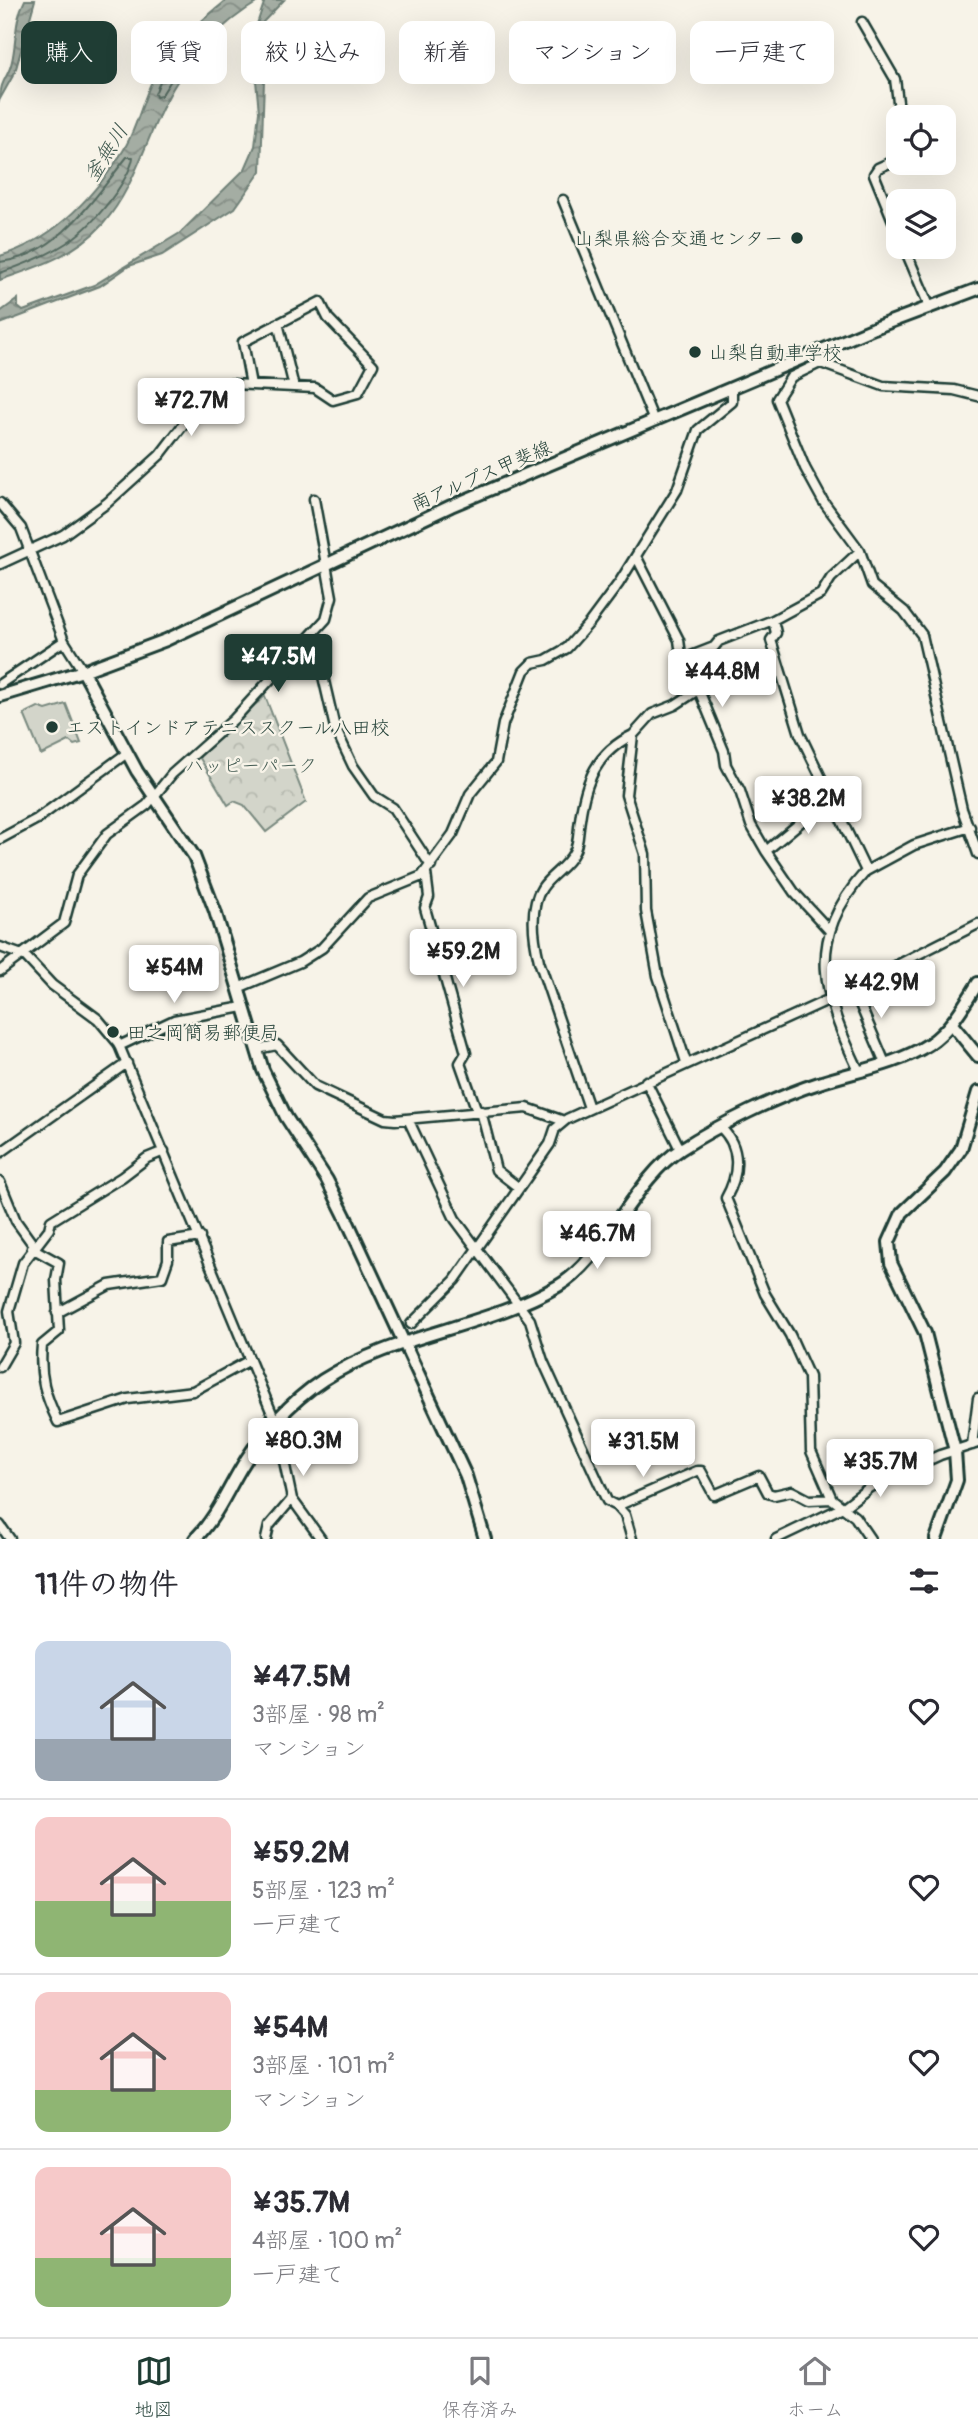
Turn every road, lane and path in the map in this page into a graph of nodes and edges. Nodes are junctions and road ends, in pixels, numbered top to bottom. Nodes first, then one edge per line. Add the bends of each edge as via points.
1 (862, 22) dead end
2 (898, 105) edge
3 (886, 164) edge
4 (562, 200) dead end
5 (886, 204) edge
6 (909, 259) edge
7 (978, 289) edge
8 (930, 308) junction
9 (278, 323) junction
10 (805, 356) junction
11 (820, 363) junction
12 (782, 366) junction
13 (791, 377) junction
14 (251, 386) junction
15 (294, 387) junction
16 (732, 389) junction
17 (978, 396) edge
18 (654, 421) junction
19 (314, 499) dead end
20 (0, 503) edge
21 (860, 551) junction
22 (31, 552) junction
23 (636, 556) junction
24 (0, 564) edge
25 (327, 564) junction
26 (773, 620) junction
27 (64, 641) junction
28 (304, 645) junction
29 (83, 671) junction
30 (691, 671) junction
31 (0, 684) edge
32 (698, 690) junction
33 (0, 696) edge
34 (633, 735) junction
35 (127, 752) junction
36 (155, 796) junction
37 (831, 797) junction
38 (970, 827) junction
39 (0, 839) edge
40 (766, 851) junction
41 (978, 855) edge
42 (428, 870) junction
43 (866, 871) junction
44 (978, 924) edge
45 (829, 930) junction
46 (0, 947) edge
47 (21, 954) junction
48 (0, 971) edge
49 (978, 983) edge
50 (238, 988) junction
51 (853, 988) junction
52 (830, 999) junction
53 (243, 1007) junction
54 (951, 1023) junction
55 (119, 1046) junction
56 (257, 1049) junction
57 (978, 1056) edge
58 (686, 1062) junction
59 (127, 1063) junction
60 (885, 1063) junction
61 (859, 1071) junction
62 (646, 1081) junction
63 (978, 1092) edge
64 (589, 1108) junction
65 (479, 1111) junction
66 (408, 1119) junction
67 (564, 1121) junction
68 (720, 1127) junction
69 (680, 1149) junction
70 (164, 1151) junction
71 (0, 1153) edge
72 (0, 1182) edge
73 (519, 1188) junction
74 (200, 1237) junction
75 (34, 1247) junction
76 (477, 1248) junction
77 (519, 1304) junction
78 (57, 1313) junction
79 (411, 1324) dead end
80 (404, 1344) junction
81 (250, 1360) junction
82 (0, 1367) edge
83 (978, 1398) edge
84 (276, 1423) junction
85 (975, 1444) edge
86 (955, 1451) junction
87 (292, 1499) junction
88 (832, 1499) junction
89 (617, 1506) junction
90 (845, 1506) junction
91 (0, 1525) edge
92 (10, 1539) edge
93 (195, 1539) edge
94 (265, 1539) edge
95 (321, 1539) edge
96 (485, 1539) edge
97 (632, 1539) edge
98 (776, 1539) edge
99 (870, 1539) edge
100 (936, 1539) edge

1 - 2 street via 895,79
3 - 5 street via 874,174
4 - 18 street
6 - 8 street
7 - 8 street, 南アルプス甲斐線
8 - 10 street, 南アルプス甲斐線
9 - 14 street via 243,342
9 - 15 street
9 - 15 street via 320,302 328,318 373,365 354,394 333,400 315,388
10 - 11 street
10 - 12 street, 南アルプス甲斐線
11 - 13 street
11 - 17 street via 892,388 954,390
12 - 13 street
12 - 16 street, 南アルプス甲斐線
13 - 21 street via 777,399 823,501
14 - 15 street
14 - 22 street via 231,384 203,399 142,475 70,531
16 - 18 street, 南アルプス甲斐線
16 - 23 street via 732,402 698,430 677,490
18 - 25 street, 南アルプス甲斐線
19 - 25 street
20 - 22 street via 21,528
21 - 26 street via 821,594
21 - 38 street via 872,585 904,611 922,635
22 - 24 street
22 - 27 street
23 - 30 street via 679,640 683,669
23 - 42 street via 576,639 524,671 503,724 496,762 470,794 453,834
25 - 28 street via 330,610
25 - 29 street, 南アルプス甲斐線 via 166,640
26 - 30 street via 691,656
26 - 37 street via 776,633 771,640 800,734
27 - 29 street
27 - 31 street
28 - 36 street
28 - 42 street via 322,672 335,728 353,766 374,796 393,808
29 - 33 street, 南アルプス甲斐線
29 - 35 street
30 - 32 street
32 - 34 street via 652,714
32 - 40 street via 751,825
34 - 58 street via 625,795 647,862 646,911 659,976
34 - 64 street via 611,747 595,766 586,785 576,850 542,887 536,909 534,940 539,961
35 - 36 street
35 - 39 street via 37,819
36 - 47 street via 107,834 85,860 70,890 64,923
36 - 50 street via 194,856
37 - 40 street
37 - 43 street
38 - 41 street
38 - 43 street via 914,845
40 - 45 street via 794,892
42 - 50 street via 368,898 322,948 300,962
42 - 65 street via 425,908 466,1053 460,1063
43 - 45 street via 838,908
44 - 51 street
45 - 52 street via 825,965
46 - 47 street
47 - 48 street
47 - 55 street via 52,985 98,1019
49 - 54 street
50 - 53 street
51 - 52 street
51 - 60 street
52 - 58 street
52 - 61 street
53 - 55 street via 174,1020
53 - 56 street
54 - 57 street
54 - 60 street via 930,1043
55 - 59 street
56 - 66 street via 277,1045 315,1086 385,1118
56 - 80 street via 286,1117 327,1180
58 - 62 street
59 - 70 street
59 - 71 street
60 - 61 street
61 - 68 street via 799,1090
62 - 64 street
62 - 69 street
63 - 86 street via 961,1149 945,1172 902,1213 889,1242 891,1263 929,1344
64 - 67 street
65 - 66 street
65 - 67 street via 527,1108
65 - 73 street via 496,1170
66 - 76 street via 455,1219
67 - 73 street
68 - 69 street
68 - 88 street via 732,1144 738,1170 726,1198 765,1294 809,1377 811,1451
69 - 77 street via 658,1168 572,1275
70 - 74 street
70 - 75 street via 147,1157 51,1221
72 - 75 street via 16,1221
73 - 76 street
74 - 78 street via 168,1242 162,1277 109,1284
74 - 81 street
75 - 78 street via 59,1263
75 - 82 street via 23,1263 9,1311 14,1343
76 - 77 street
76 - 79 street via 455,1280
77 - 80 street
77 - 89 street via 530,1320 544,1362 607,1501
78 - 81 street via 60,1331 42,1345 40,1372 44,1394 58,1422 128,1399 193,1391
80 - 84 street via 323,1380
80 - 96 street via 466,1476
81 - 84 street
83 - 85 street
84 - 87 street
84 - 93 street
85 - 86 street
86 - 90 street via 870,1487
86 - 100 street via 957,1480
87 - 94 street via 269,1526
87 - 95 street
88 - 89 street via 809,1500 792,1491 774,1495 759,1476 714,1495 697,1471
88 - 90 street
89 - 97 street via 625,1515
90 - 98 street
90 - 99 street
91 - 92 street

